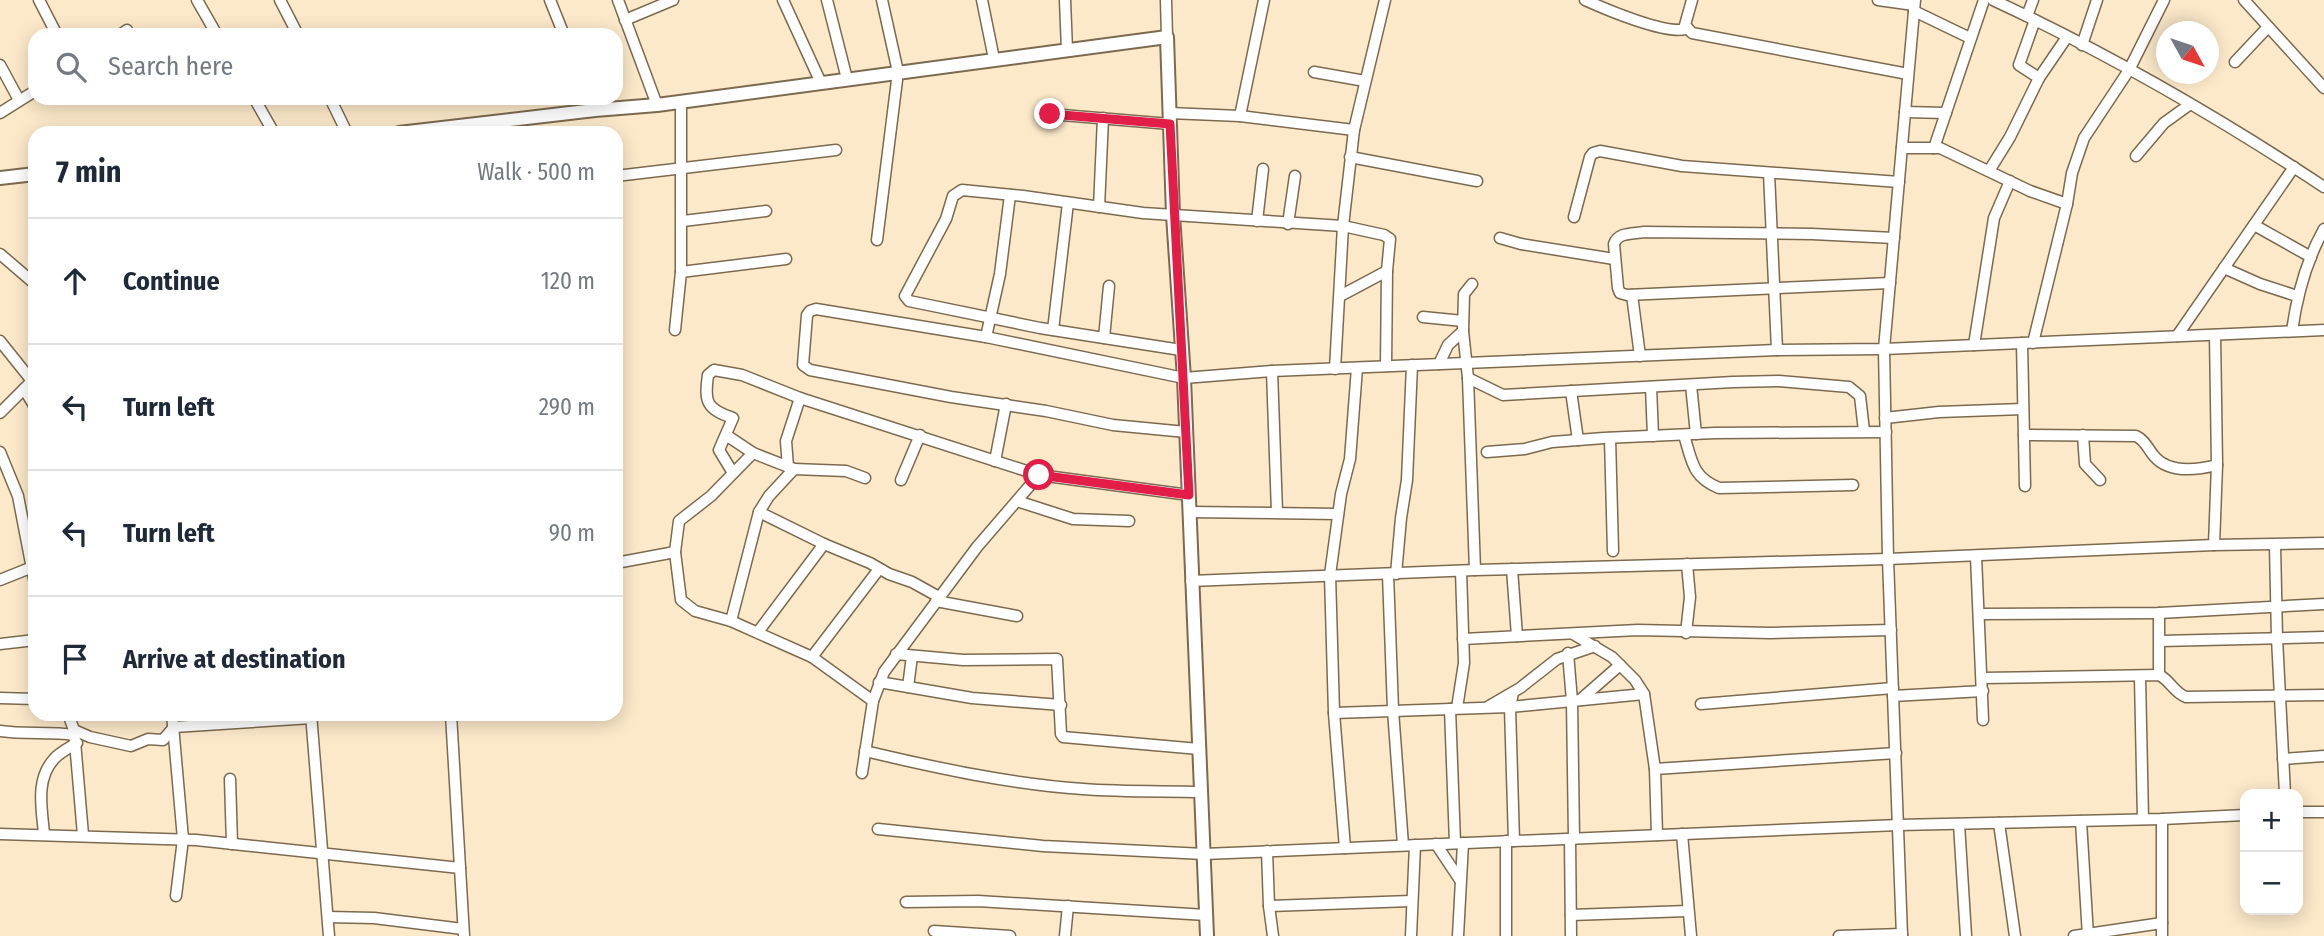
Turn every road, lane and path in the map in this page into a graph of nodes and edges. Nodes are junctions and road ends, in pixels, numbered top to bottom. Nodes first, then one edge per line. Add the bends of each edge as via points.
1 (39, 0) edge
2 (197, 0) edge
3 (281, 0) edge
4 (550, 0) edge
5 (618, 0) edge
6 (673, 0) edge
7 (783, 0) edge
8 (827, 0) edge
9 (882, 0) edge
10 (982, 0) edge
11 (1065, 0) edge
12 (1166, 0) edge
13 (1264, 0) edge
14 (1385, 0) edge
15 (1586, 0) edge
16 (1692, 0) edge
17 (1878, 0) edge
18 (1984, 0) edge
19 (1993, 0) edge
20 (2033, 0) edge
21 (2097, 0) edge
22 (2164, 0) edge
23 (2244, 0) edge
24 (1915, 5) edge
25 (2031, 18) junction
26 (625, 20) junction
27 (2268, 27) junction
28 (53, 28) edge
29 (213, 28) edge
30 (295, 28) edge
31 (561, 28) edge
32 (1686, 29) junction
33 (1167, 37) junction
34 (2067, 37) junction
35 (1970, 38) junction
36 (2082, 45) junction
37 (1067, 50) junction
38 (994, 60) junction
39 (2235, 62) dead end
40 (0, 65) edge
41 (2129, 70) junction
42 (898, 72) junction
43 (1314, 72) dead end
44 (1908, 74) junction
45 (2039, 78) junction
46 (847, 79) junction
47 (1365, 80) junction
48 (821, 83) junction
49 (2324, 88) edge
50 (28, 95) edge
51 (19, 100) junction
52 (681, 102) junction
53 (623, 104) edge
54 (258, 105) edge
55 (333, 105) edge
56 (586, 105) edge
57 (657, 105) junction
58 (2189, 105) junction
59 (1905, 112) junction
60 (0, 113) edge
61 (1946, 113) junction
62 (1050, 114) dead end
63 (1240, 116) junction
64 (1103, 118) junction
65 (1170, 119) junction
66 (270, 126) edge
67 (344, 126) edge
68 (446, 126) edge
69 (1354, 130) junction
70 (1902, 148) junction
71 (1934, 148) junction
72 (836, 150) dead end
73 (2136, 156) dead end
74 (1350, 157) junction
75 (2294, 167) junction
76 (682, 168) junction
77 (1263, 169) dead end
78 (1989, 171) junction
79 (1769, 173) junction
80 (28, 175) edge
81 (623, 176) edge
82 (1295, 176) dead end
83 (0, 178) edge
84 (1477, 181) dead end
85 (2010, 181) junction
86 (1899, 182) junction
87 (2324, 187) edge
88 (1010, 195) junction
89 (1068, 203) junction
90 (2067, 204) junction
91 (1099, 207) junction
92 (766, 211) dead end
93 (1173, 215) junction
94 (1574, 217) dead end
95 (683, 221) junction
96 (1257, 221) junction
97 (1289, 224) junction
98 (2254, 225) junction
99 (1343, 226) junction
100 (2324, 229) edge
101 (1770, 234) junction
102 (1500, 238) dead end
103 (1894, 238) junction
104 (877, 240) dead end
105 (0, 254) edge
106 (2311, 257) junction
107 (786, 259) dead end
108 (1614, 259) junction
109 (2224, 268) junction
110 (1387, 271) junction
111 (681, 272) junction
112 (28, 278) edge
113 (1367, 281) junction
114 (1890, 283) junction
115 (1472, 284) dead end
116 (1109, 286) dead end
117 (1773, 289) junction
118 (1387, 294) junction
119 (1632, 295) junction
120 (1340, 296) junction
121 (2297, 296) junction
122 (1423, 317) dead end
123 (990, 318) junction
124 (1463, 326) junction
125 (1041, 328) junction
126 (675, 330) dead end
127 (1053, 330) junction
128 (2324, 330) edge
129 (2292, 331) junction
130 (2215, 335) junction
131 (2177, 336) junction
132 (986, 337) junction
133 (1104, 338) junction
134 (0, 341) edge
135 (2027, 343) junction
136 (1974, 345) junction
137 (1040, 347) junction
138 (1884, 349) junction
139 (1181, 350) junction
140 (1777, 350) junction
141 (1640, 356) junction
142 (1465, 363) junction
143 (1439, 364) junction
144 (1412, 365) junction
145 (1386, 366) junction
146 (1357, 368) junction
147 (1335, 369) junction
148 (1272, 371) junction
149 (28, 373) edge
150 (1184, 377) junction
151 (1468, 378) junction
152 (28, 385) edge
153 (1692, 385) junction
154 (1651, 387) junction
155 (24, 389) junction
156 (1571, 391) junction
157 (28, 396) edge
158 (800, 398) junction
159 (1006, 404) junction
160 (2023, 409) junction
161 (0, 413) edge
162 (1885, 418) junction
163 (1864, 431) junction
164 (1186, 432) junction
165 (1886, 432) junction
166 (726, 435) junction
167 (920, 435) junction
168 (1690, 435) junction
169 (2024, 435) junction
170 (2083, 435) junction
171 (1653, 436) junction
172 (1610, 438) junction
173 (1578, 440) junction
174 (0, 452) edge
175 (1487, 452) dead end
176 (753, 453) junction
177 (995, 461) junction
178 (2217, 465) junction
179 (791, 468) junction
180 (733, 473) junction
181 (1039, 475) junction
182 (865, 478) dead end
183 (901, 480) dead end
184 (2100, 480) dead end
185 (1853, 485) dead end
186 (2025, 486) dead end
187 (1189, 495) junction
188 (1017, 501) junction
189 (759, 512) junction
190 (1190, 512) junction
191 (1277, 512) junction
192 (1338, 514) junction
193 (1129, 521) dead end
194 (28, 536) edge
195 (2324, 543) edge
196 (824, 544) junction
197 (2214, 545) junction
198 (2275, 545) junction
199 (1613, 551) dead end
200 (675, 552) junction
201 (1976, 556) junction
202 (1888, 559) junction
203 (623, 562) edge
204 (1687, 564) junction
205 (878, 569) junction
206 (1511, 569) junction
207 (28, 570) edge
208 (1475, 570) junction
209 (1461, 571) junction
210 (1392, 574) junction
211 (1330, 575) junction
212 (0, 580) edge
213 (1191, 582) junction
214 (937, 599) junction
215 (2324, 604) edge
216 (2276, 606) junction
217 (2159, 613) junction
218 (1980, 614) junction
219 (1017, 616) dead end
220 (731, 621) junction
221 (1891, 630) junction
222 (758, 632) junction
223 (1686, 632) junction
224 (1573, 634) junction
225 (1517, 636) junction
226 (2324, 637) edge
227 (2277, 638) junction
228 (1463, 639) junction
229 (28, 641) edge
230 (2160, 641) junction
231 (0, 644) edge
232 (1595, 646) junction
233 (1568, 653) junction
234 (896, 654) junction
235 (912, 656) junction
236 (812, 657) junction
237 (1620, 665) junction
238 (2159, 675) junction
239 (2140, 677) junction
240 (1983, 678) junction
241 (879, 682) junction
242 (908, 687) junction
243 (1983, 691) junction
244 (1893, 692) junction
245 (1513, 693) junction
246 (1644, 694) junction
247 (2324, 695) edge
248 (2279, 697) junction
249 (0, 698) edge
250 (28, 699) edge
251 (873, 701) junction
252 (1576, 701) junction
253 (1701, 704) dead end
254 (1060, 705) junction
255 (1510, 707) junction
256 (1454, 708) junction
257 (1485, 708) junction
258 (1393, 710) junction
259 (1334, 713) junction
260 (1983, 720) dead end
261 (70, 721) edge
262 (173, 721) edge
263 (249, 721) edge
264 (312, 721) edge
265 (451, 721) edge
266 (174, 727) junction
267 (0, 731) edge
268 (74, 737) junction
269 (1199, 749) junction
270 (865, 751) junction
271 (1896, 753) junction
272 (2324, 756) edge
273 (2283, 758) junction
274 (1655, 769) junction
275 (862, 773) dead end
276 (230, 779) dead end
277 (2285, 789) edge
278 (1201, 792) junction
279 (2303, 812) edge
280 (2324, 812) edge
281 (2240, 815) edge
282 (2143, 819) junction
283 (2162, 819) junction
284 (2081, 821) junction
285 (1999, 823) junction
286 (1959, 824) junction
287 (1899, 825) junction
288 (878, 829) dead end
289 (0, 834) edge
290 (44, 834) junction
291 (1682, 834) junction
292 (83, 835) junction
293 (1657, 835) junction
294 (183, 839) junction
295 (1572, 839) junction
296 (1510, 841) junction
297 (1459, 843) junction
298 (232, 844) junction
299 (1436, 844) junction
300 (1403, 845) junction
301 (1415, 845) junction
302 (1345, 848) junction
303 (1267, 851) junction
304 (323, 854) junction
305 (1204, 854) junction
306 (460, 868) junction
307 (1460, 880) junction
308 (176, 896) dead end
309 (1411, 901) junction
310 (906, 902) dead end
311 (1068, 906) junction
312 (1269, 906) junction
313 (1688, 911) junction
314 (1206, 915) junction
315 (1571, 915) junction
316 (328, 917) junction
317 (2162, 923) junction
318 (934, 931) dead end
319 (464, 933) edge
320 (1902, 935) edge
321 (2088, 935) edge
322 (329, 936) edge
323 (1010, 936) edge
324 (1065, 936) edge
325 (1207, 936) edge
326 (1273, 936) edge
327 (1411, 936) edge
328 (1458, 936) edge
329 (1506, 936) edge
330 (1571, 936) edge
331 (1690, 936) edge
332 (1839, 936) edge
333 (1966, 936) edge
334 (2015, 936) edge
335 (2074, 936) edge
336 (2162, 936) edge

1 - 28 street
2 - 29 street
3 - 30 street
4 - 31 street
5 - 26 street
6 - 26 street
7 - 48 street
8 - 46 street
9 - 42 street
10 - 38 street
11 - 37 street
12 - 33 street
13 - 63 street
14 - 47 street
15 - 32 street via 1670,30
16 - 32 street
17 - 24 street
18 - 35 street
19 - 25 street
20 - 25 street
21 - 36 street
22 - 41 street
23 - 27 street
24 - 35 street
24 - 44 street
25 - 34 street
25 - 45 street via 2019,65
26 - 57 street
27 - 39 street
27 - 49 street
32 - 44 street
33 - 37 street
33 - 65 street
34 - 36 street
34 - 45 street
35 - 61 street
36 - 41 street
37 - 38 street
38 - 42 street
40 - 51 street
41 - 58 street
41 - 90 street via 2084,138
42 - 46 street
42 - 104 street
43 - 47 street
44 - 59 street
45 - 78 street
46 - 48 street
47 - 69 street
48 - 52 street
50 - 51 street
51 - 60 street
52 - 57 street
52 - 76 street
53 - 57 street
54 - 66 street
55 - 67 street
56 - 68 street
58 - 73 street via 2164,123
58 - 75 street
59 - 61 street
59 - 70 street
61 - 71 street
62 - 64 street
63 - 65 street
63 - 69 street
64 - 65 street
64 - 91 street
65 - 93 street
69 - 74 street
70 - 71 street
70 - 86 street
71 - 78 street
72 - 76 street
74 - 84 street
74 - 99 street
75 - 87 street
75 - 98 street
76 - 81 street
76 - 95 street
77 - 96 street
78 - 85 street
79 - 86 street
79 - 94 street via 1682,166 1600,151 1593,153
79 - 101 street
80 - 83 street
82 - 97 street
85 - 90 street
85 - 136 street via 1994,218
86 - 103 street
88 - 89 street
88 - 123 street
88 - 123 street via 965,190 956,194 904,297
89 - 91 street
89 - 127 street
90 - 135 street
91 - 93 street
92 - 95 street
93 - 96 street
93 - 139 street
95 - 111 street
96 - 97 street
97 - 99 street
98 - 106 street
98 - 109 street
99 - 110 street via 1390,239
99 - 120 street
100 - 106 street
101 - 103 street
101 - 108 street via 1625,234 1615,241
101 - 117 street
102 - 108 street
103 - 114 street
105 - 112 street
106 - 121 street
107 - 111 street
108 - 119 street via 1620,293
109 - 121 street
109 - 131 street
110 - 113 street
110 - 118 street
111 - 126 street
113 - 118 street
113 - 120 street
114 - 117 street
114 - 138 street
115 - 124 street via 1464,294
116 - 133 street
117 - 119 street
117 - 140 street
118 - 145 street
119 - 141 street
120 - 147 street
121 - 129 street
122 - 124 street
123 - 125 street
123 - 132 street
124 - 142 street
124 - 143 street
125 - 127 street
125 - 137 street
127 - 133 street
128 - 129 street
129 - 130 street
130 - 131 street
130 - 178 street
131 - 135 street
132 - 137 street
132 - 159 street via 813,309 807,314 803,365 810,370
133 - 139 street
134 - 149 street
135 - 136 street
135 - 160 street
136 - 138 street
137 - 150 street
138 - 140 street
138 - 162 street
139 - 150 street
140 - 141 street
141 - 142 street
142 - 143 street
142 - 151 street
143 - 144 street
144 - 145 street
144 - 210 street via 1407,480
145 - 146 street
146 - 147 street
146 - 192 street via 1352,449
147 - 148 street
148 - 150 street
148 - 191 street
150 - 164 street
151 - 156 street via 1503,395
151 - 208 street
152 - 155 street
153 - 154 street
153 - 163 street via 1779,381 1849,387 1863,402
153 - 168 street
154 - 156 street
154 - 171 street
155 - 157 street
155 - 161 street
156 - 173 street
158 - 166 street via 742,375 714,370 708,375 707,400 714,410 733,418
158 - 167 street
158 - 179 street via 786,441
159 - 164 street via 1113,425
159 - 177 street
160 - 162 street
160 - 169 street
162 - 165 street
163 - 165 street
163 - 168 street
164 - 187 street
165 - 202 street
166 - 176 street
166 - 180 street via 720,453
167 - 177 street
167 - 183 street
168 - 171 street
168 - 185 street via 1696,473 1719,488
169 - 170 street
169 - 186 street
170 - 178 street via 2140,437 2157,460 2168,466 2194,469
170 - 184 street via 2085,464
171 - 172 street
172 - 173 street
172 - 199 street
173 - 175 street
174 - 194 street
176 - 179 street
176 - 180 street
177 - 181 street
178 - 197 street
179 - 182 street via 846,471
179 - 189 street
180 - 200 street via 679,521
181 - 187 street
181 - 188 street
187 - 190 street
188 - 193 street via 1073,519
188 - 214 street
189 - 196 street
189 - 220 street
190 - 191 street
190 - 213 street
191 - 192 street
192 - 211 street
195 - 198 street
196 - 205 street
196 - 222 street
197 - 198 street
197 - 201 street
198 - 216 street
200 - 203 street
200 - 220 street via 685,604
201 - 202 street
201 - 218 street
202 - 204 street
202 - 221 street
204 - 206 street
204 - 223 street
205 - 214 street via 912,582
205 - 236 street
206 - 208 street
206 - 225 street
207 - 212 street
208 - 209 street
209 - 210 street
209 - 228 street
210 - 211 street
210 - 258 street
211 - 213 street
211 - 259 street
213 - 269 street
214 - 219 street
214 - 234 street
215 - 216 street
216 - 217 street
216 - 227 street
217 - 218 street
217 - 230 street
218 - 240 street
220 - 222 street
221 - 223 street
221 - 244 street
222 - 236 street
223 - 224 street
224 - 225 street
224 - 232 street
225 - 228 street
226 - 227 street
227 - 230 street
227 - 248 street
228 - 256 street via 1462,683
229 - 231 street
230 - 238 street
232 - 233 street
232 - 237 street
233 - 245 street
233 - 252 street
234 - 235 street
234 - 241 street
235 - 242 street
235 - 254 street via 1057,659
236 - 251 street
237 - 246 street
237 - 252 street
238 - 239 street
238 - 248 street via 2186,697
239 - 240 street
239 - 282 street
240 - 243 street
241 - 242 street
241 - 251 street
242 - 254 street
243 - 244 street
243 - 260 street
244 - 253 street
244 - 271 street
245 - 255 street
245 - 257 street
246 - 252 street
246 - 274 street
247 - 248 street
248 - 273 street
249 - 250 street
251 - 270 street
252 - 255 street
252 - 295 street
254 - 269 street via 1064,737
255 - 257 street
255 - 296 street
256 - 257 street
256 - 258 street
256 - 297 street
258 - 259 street
258 - 300 street
259 - 302 street
261 - 268 street
262 - 266 street
263 - 266 street
264 - 304 street
265 - 306 street
266 - 268 street via 163,740 148,739 135,746
266 - 294 street
267 - 268 street
268 - 290 street via 55,757 40,788
268 - 292 street
269 - 278 street
270 - 275 street
270 - 278 street via 1035,784
271 - 274 street
271 - 287 street
272 - 273 street
273 - 277 street
274 - 293 street
276 - 298 street
278 - 305 street
279 - 280 street
281 - 283 street
282 - 283 street
282 - 284 street
283 - 317 street
284 - 285 street
284 - 321 street
285 - 286 street
285 - 334 street
286 - 287 street
286 - 333 street
287 - 291 street
287 - 320 street
288 - 305 street via 1043,846
289 - 290 street
290 - 292 street
291 - 293 street
291 - 313 street
292 - 294 street
293 - 295 street
294 - 298 street
294 - 308 street
295 - 296 street
295 - 315 street
296 - 297 street
296 - 329 street
297 - 299 street
297 - 307 street
298 - 304 street
299 - 301 street
299 - 307 street
300 - 301 street
300 - 302 street
301 - 309 street
302 - 303 street
303 - 305 street
303 - 312 street
304 - 306 street
304 - 316 street
305 - 314 street
306 - 319 street
307 - 328 street
309 - 312 street
309 - 327 street
310 - 311 street
311 - 314 street
311 - 324 street
312 - 326 street
313 - 315 street
313 - 331 street
314 - 325 street
315 - 330 street
316 - 319 street via 373,918
316 - 322 street
317 - 321 street
317 - 336 street
318 - 323 street
320 - 332 street
321 - 335 street

